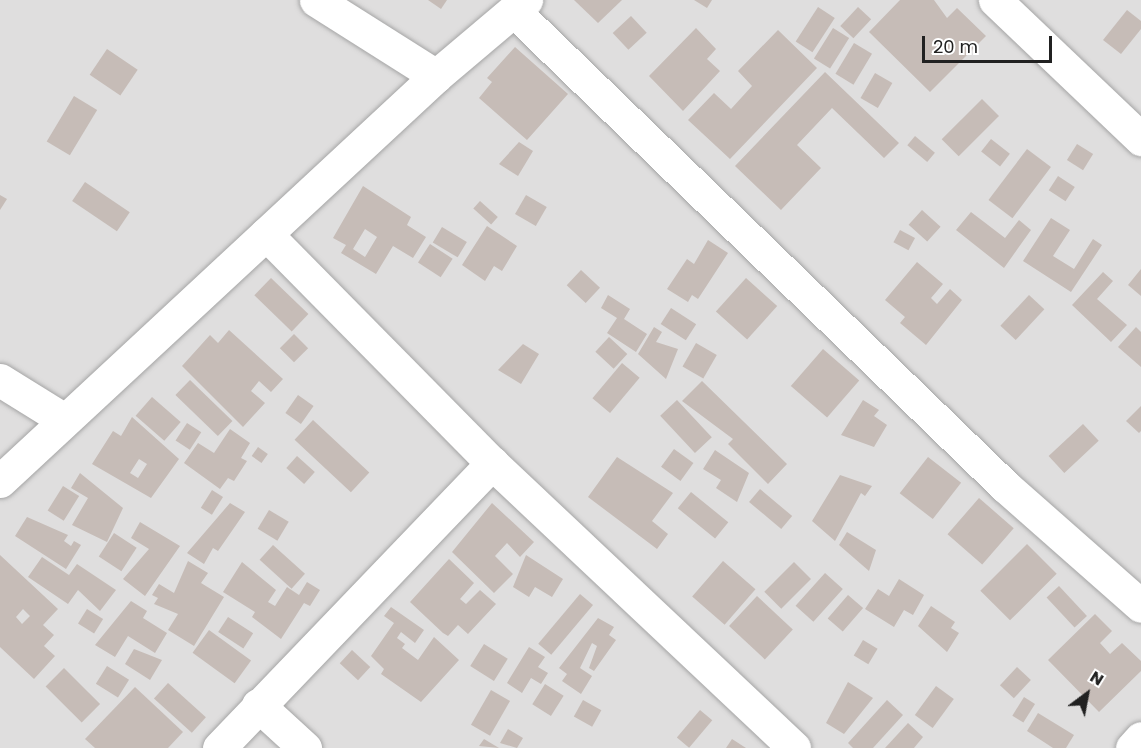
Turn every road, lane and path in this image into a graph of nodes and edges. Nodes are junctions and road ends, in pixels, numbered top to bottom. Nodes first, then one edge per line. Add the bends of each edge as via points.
1 (316, 0) edge
2 (995, 0) edge
3 (520, 5) edge
4 (436, 76) junction
5 (1141, 139) edge
6 (266, 234) junction
7 (0, 380) edge
8 (63, 419) junction
9 (492, 464) junction
10 (6, 466) edge
11 (1141, 606) edge
12 (258, 705) junction
13 (1141, 738) edge
14 (219, 748) edge
15 (304, 748) edge
16 (794, 748) edge
17 (1132, 748) edge

1 - 4 street
2 - 5 street
3 - 4 street
3 - 11 street via 1005,486
4 - 6 street
6 - 8 street
6 - 9 street
7 - 8 street
8 - 10 street
9 - 12 street
9 - 16 street
12 - 14 street
12 - 15 street
13 - 17 street

